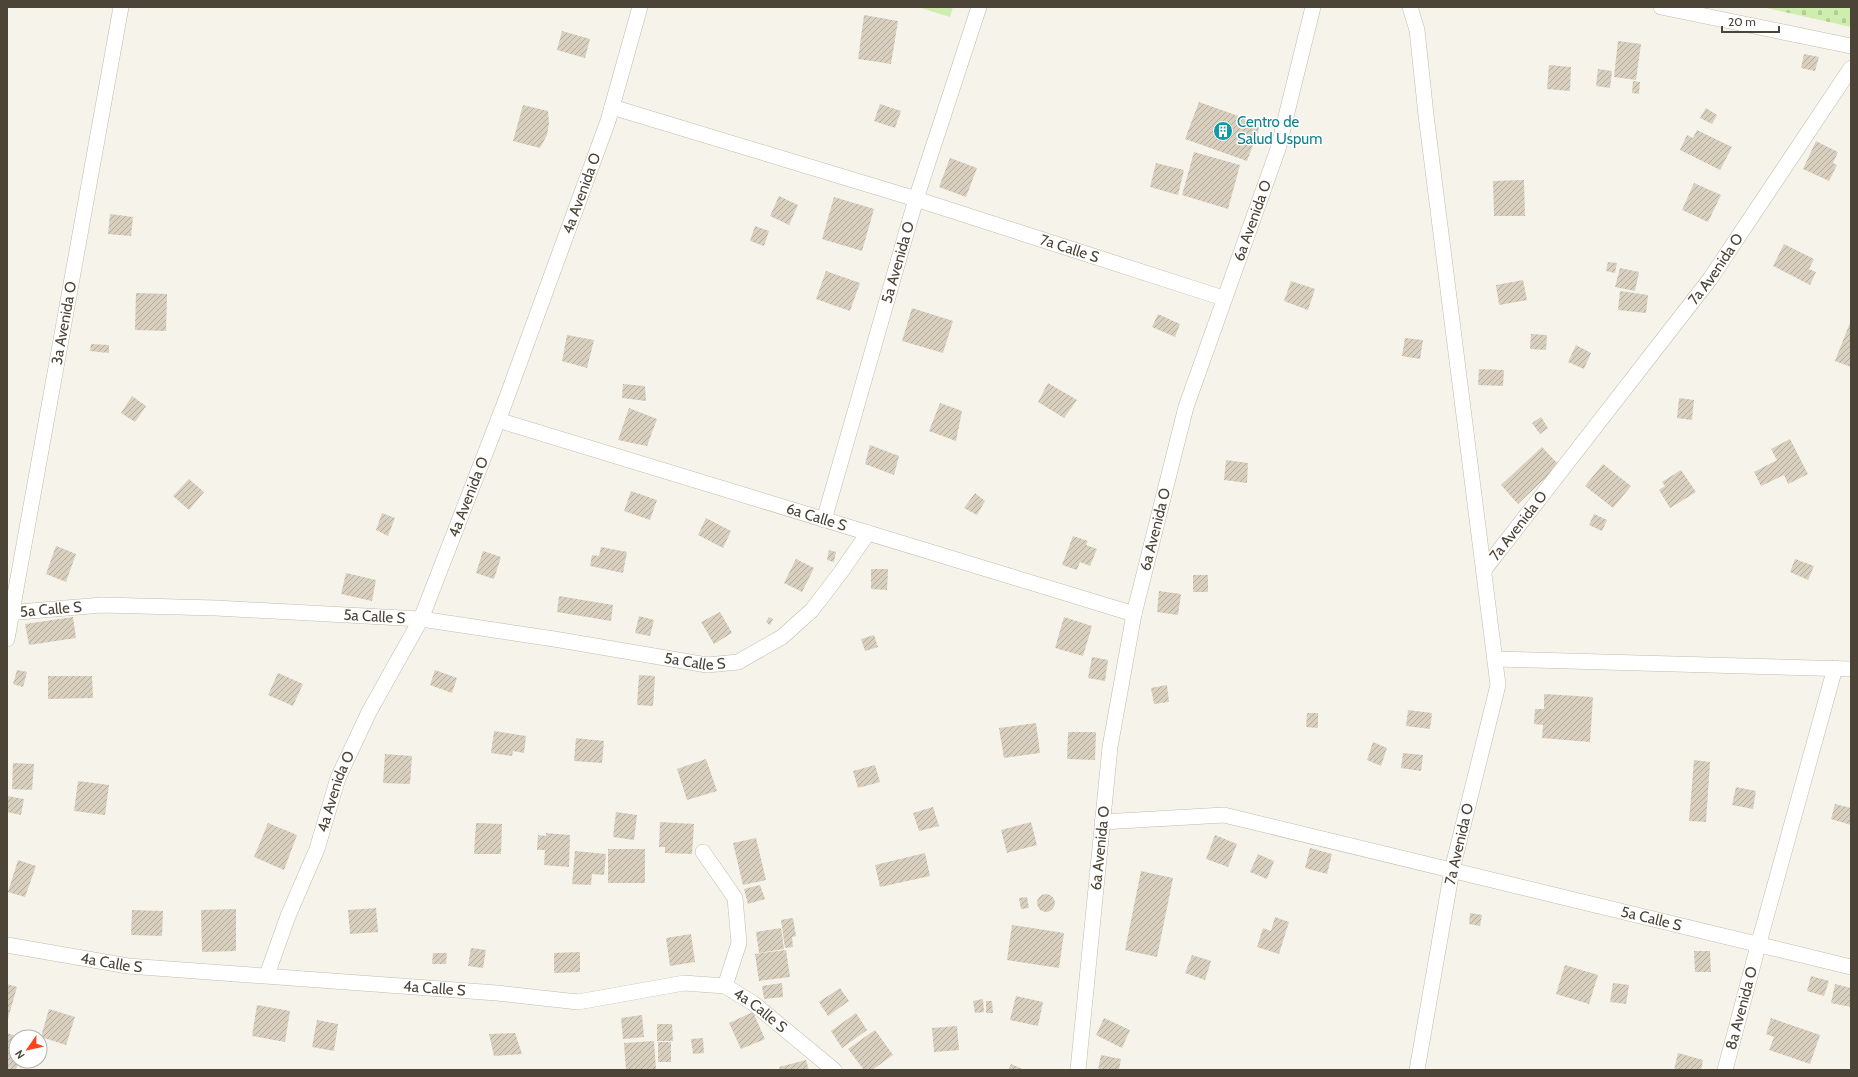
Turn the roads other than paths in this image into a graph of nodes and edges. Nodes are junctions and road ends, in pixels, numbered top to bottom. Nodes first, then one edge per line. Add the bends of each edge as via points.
1 (121, 7) edge
2 (640, 7) edge
3 (979, 7) edge
4 (1313, 7) edge
5 (1410, 7) edge
6 (1661, 7) edge
7 (1851, 46) edge
8 (1851, 68) edge
9 (612, 107) junction
10 (916, 199) junction
11 (1223, 298) junction
12 (498, 420) junction
13 (824, 520) junction
14 (868, 533) junction
15 (1484, 570) junction
16 (9, 613) edge
17 (1134, 614) junction
18 (421, 619) junction
19 (7, 639) edge
20 (1495, 659) junction
21 (1835, 668) junction
22 (1851, 669) edge
23 (1102, 822) junction
24 (703, 852) dead end
25 (1452, 870) junction
26 (7, 945) edge
27 (1758, 946) junction
28 (1851, 968) edge
29 (267, 975) junction
30 (725, 986) junction
31 (834, 1070) edge
32 (1078, 1070) edge
33 (1417, 1070) edge
34 (1726, 1070) edge

1 - 16 street, 3a Avenida O
2 - 9 street, 4a Avenida O
3 - 10 street, 5a Avenida O
4 - 11 street, 6a Avenida O via 1278,149
5 - 15 street via 1417,30
6 - 7 street
8 - 15 street, 7a Avenida O via 1710,279
9 - 10 street, 7a Calle S
9 - 12 street, 4a Avenida O
10 - 11 street, 7a Calle S
10 - 13 street, 5a Avenida O
11 - 17 street, 6a Avenida O via 1186,407
12 - 13 street, 6a Calle S
12 - 18 street, 4a Avenida O
13 - 14 street, 6a Calle S
14 - 17 street, 6a Calle S
14 - 18 street, 5a Calle S via 812,610 782,637 738,662 707,665
15 - 20 street, 7a Avenida O
16 - 18 street, 5a Calle S via 102,605 216,608
16 - 19 street, 3a Avenida O
17 - 23 street, 6a Avenida O via 1110,747
18 - 29 street, 4a Avenida O via 369,712 338,778 317,850 288,916
20 - 21 street
20 - 25 street, 7a Avenida O via 1498,685
21 - 22 street
21 - 27 street, 8a Avenida O
23 - 25 street, 5a Calle S via 1224,815
23 - 32 street, 6a Avenida O
24 - 30 street via 735,898 739,943
25 - 27 street, 5a Calle S
25 - 33 street, 7a Avenida O
26 - 29 street, 4a Calle S via 128,966
27 - 28 street, 5a Calle S
27 - 34 street, 8a Avenida O
29 - 30 street, 4a Calle S via 578,1002 684,983
30 - 31 street, 4a Calle S via 754,1003

